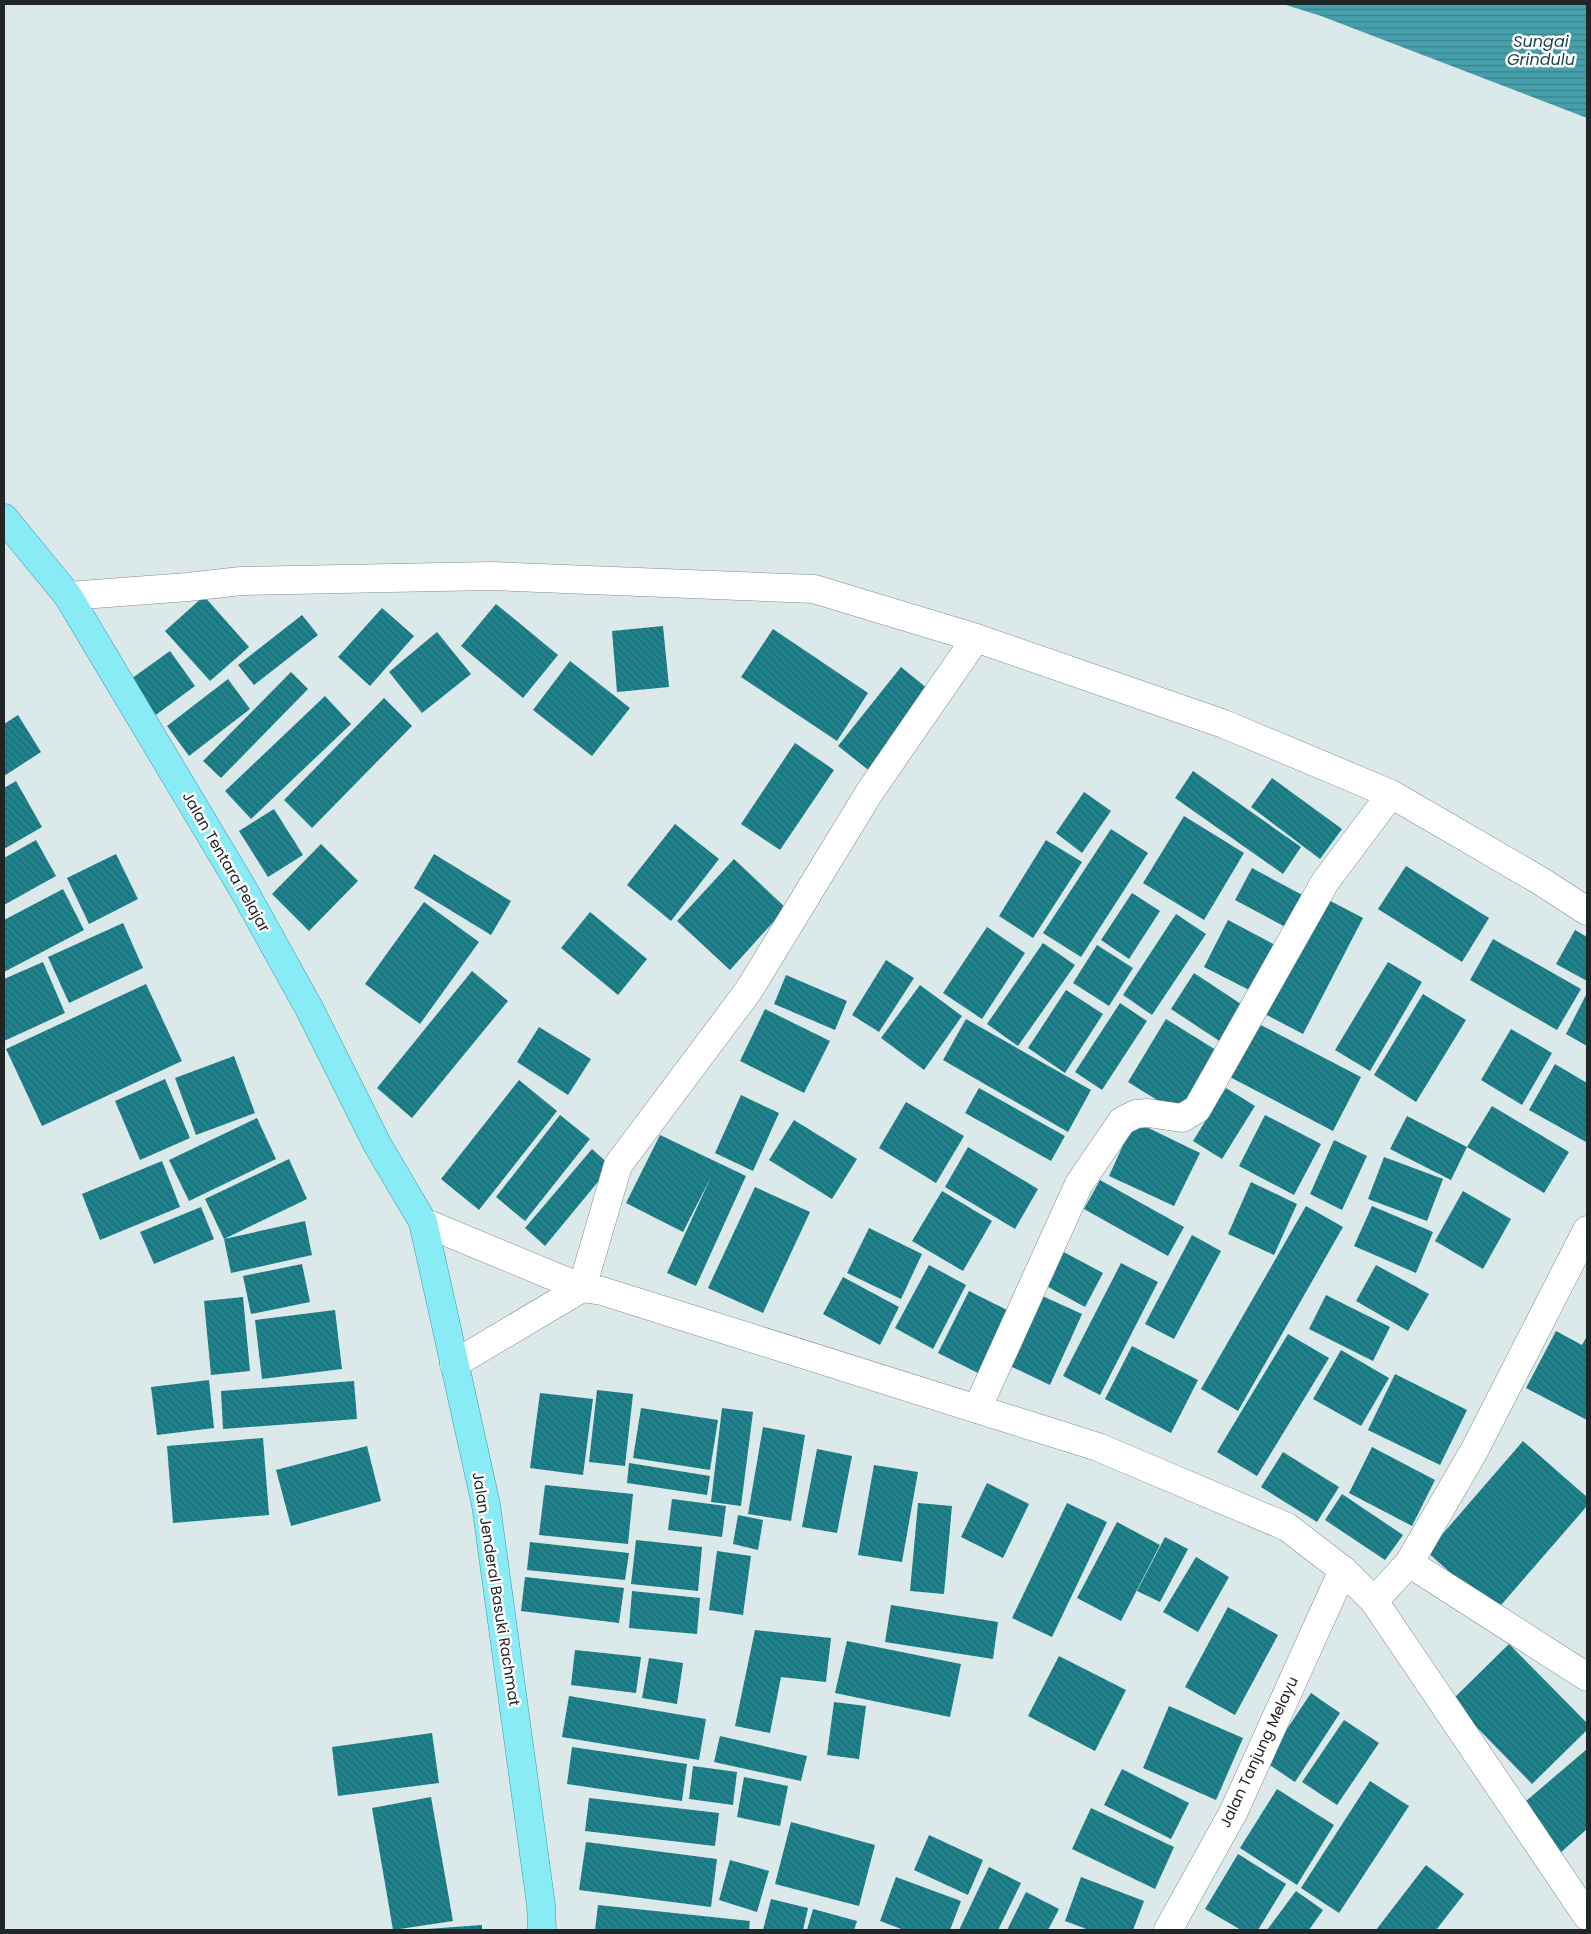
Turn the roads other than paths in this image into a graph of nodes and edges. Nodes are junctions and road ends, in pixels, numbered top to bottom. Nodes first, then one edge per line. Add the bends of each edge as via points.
1 (4, 518) edge
2 (68, 596) junction
3 (976, 638) junction
4 (1391, 794) junction
5 (1587, 911) edge
6 (423, 1222) junction
7 (1587, 1230) edge
8 (582, 1288) junction
9 (454, 1364) junction
10 (977, 1409) junction
11 (1409, 1563) junction
12 (1343, 1570) junction
13 (1374, 1601) junction
14 (1587, 1677) edge
15 (1587, 1916) edge
16 (542, 1930) edge
17 (1168, 1930) edge

1 - 2 main road, Jalan Tentara Pelajar
2 - 3 street via 241,581 490,576 814,589
2 - 6 main road, Jalan Tentara Pelajar via 243,889 309,1008 377,1144
3 - 4 street via 1224,724
3 - 8 street via 869,793 749,990 618,1165
4 - 5 street via 1540,880
4 - 10 street via 1325,882 1197,1109 1182,1118 1148,1113 1136,1114 1122,1121 1079,1184
6 - 8 street
6 - 9 main road, Jalan Jenderal Basuki Rachmat
7 - 11 street via 1474,1451
8 - 9 street
8 - 10 street via 611,1294
9 - 16 main road, Jalan Jenderal Basuki Rachmat via 486,1505
10 - 12 street via 1098,1447 1287,1527
11 - 13 street
11 - 14 street
12 - 13 street
12 - 17 street, Jalan Tanjung Melayu via 1234,1811
13 - 15 street

